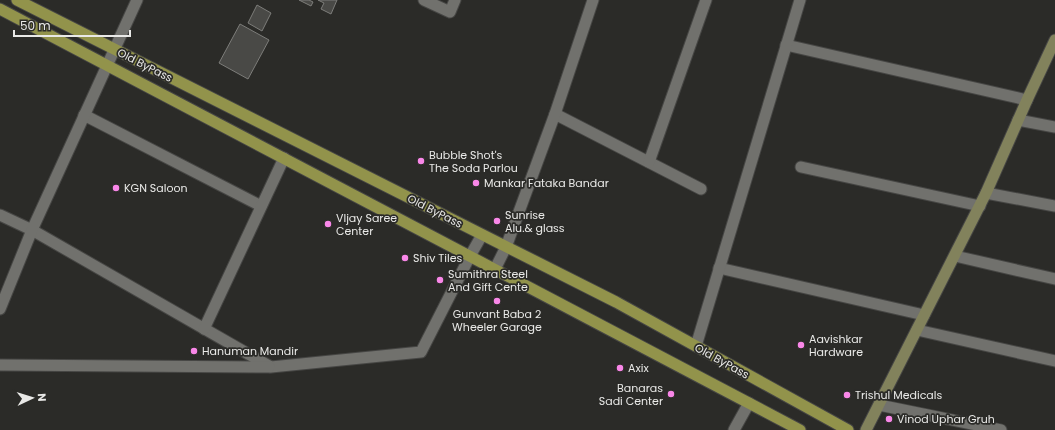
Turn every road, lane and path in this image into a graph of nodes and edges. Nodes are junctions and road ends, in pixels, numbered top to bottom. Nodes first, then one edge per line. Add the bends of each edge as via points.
1 (17, 0) edge
2 (137, 0) edge
3 (424, 0) edge
4 (455, 0) edge
5 (593, 0) edge
6 (706, 0) edge
7 (800, 0) edge
8 (0, 9) edge
9 (786, 45) junction
10 (1054, 46) edge
11 (114, 50) junction
12 (108, 66) junction
13 (1027, 100) junction
14 (555, 114) junction
15 (84, 115) junction
16 (1018, 120) junction
17 (1055, 127) edge
18 (284, 158) junction
19 (650, 162) junction
20 (801, 167) dead end
21 (701, 189) dead end
22 (986, 193) junction
23 (261, 206) junction
24 (980, 206) junction
25 (1055, 206) edge
26 (0, 215) edge
27 (32, 230) junction
28 (482, 235) junction
29 (506, 247) junction
30 (470, 256) junction
31 (955, 256) junction
32 (719, 268) junction
33 (495, 269) junction
34 (1055, 279) edge
35 (0, 309) edge
36 (924, 315) junction
37 (204, 329) junction
38 (917, 330) junction
39 (696, 346) junction
40 (1055, 361) edge
41 (0, 365) edge
42 (271, 367) junction
43 (749, 403) junction
44 (879, 405) junction
45 (734, 430) edge
46 (800, 430) edge
47 (848, 430) edge
48 (866, 430) edge
49 (1001, 430) edge

1 - 11 main road, Old ByPass
2 - 11 street
3 - 4 street via 450,12
5 - 14 street
6 - 19 street
7 - 9 street
8 - 12 main road, Old ByPass
9 - 13 street
9 - 32 street
10 - 13 main road
11 - 12 street
11 - 28 main road, Old ByPass
12 - 15 street
12 - 18 main road, Old ByPass
13 - 16 main road
14 - 19 street
14 - 29 street
15 - 23 street
15 - 27 street
16 - 17 street
16 - 22 main road
18 - 23 street
18 - 30 main road, Old ByPass
19 - 21 street
20 - 24 street
22 - 24 main road
22 - 25 street
23 - 37 street
24 - 31 main road
26 - 27 street
27 - 35 street
27 - 37 street
28 - 29 main road, Old ByPass
28 - 30 street
29 - 33 street
29 - 39 main road, Old ByPass via 616,302
30 - 33 main road, Old ByPass
30 - 42 street via 422,352
31 - 34 street
31 - 36 main road
32 - 36 street
32 - 39 street
33 - 43 main road, Old ByPass
36 - 38 main road
37 - 42 street
38 - 40 street
38 - 44 main road
39 - 47 main road, Old ByPass
41 - 42 street
43 - 45 street
43 - 46 main road, Old ByPass
44 - 48 main road
44 - 49 street

